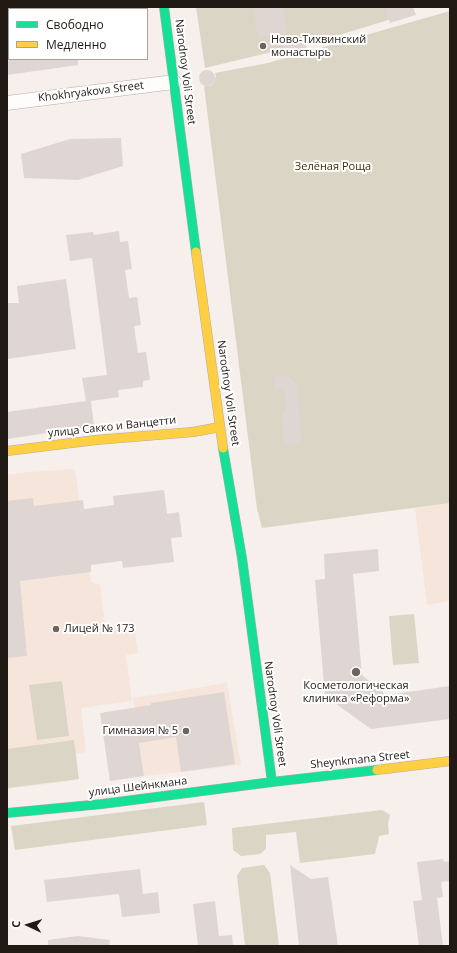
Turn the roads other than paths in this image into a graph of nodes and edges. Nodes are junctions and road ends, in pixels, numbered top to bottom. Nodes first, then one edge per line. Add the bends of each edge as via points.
1 (164, 7) edge
2 (174, 82) junction
3 (7, 102) edge
4 (220, 427) junction
5 (7, 451) edge
6 (450, 761) edge
7 (272, 782) junction
8 (7, 813) edge

1 - 2 street, Narodnoy Voli Street
2 - 3 street, Khokhryakova Street
2 - 4 street, Narodnoy Voli Street
4 - 5 street, улица Сакко и Ванцетти
4 - 7 street, Narodnoy Voli Street via 242,558
6 - 7 street, Sheynkmana Street
7 - 8 street, улица Шейнкмана via 102,804

